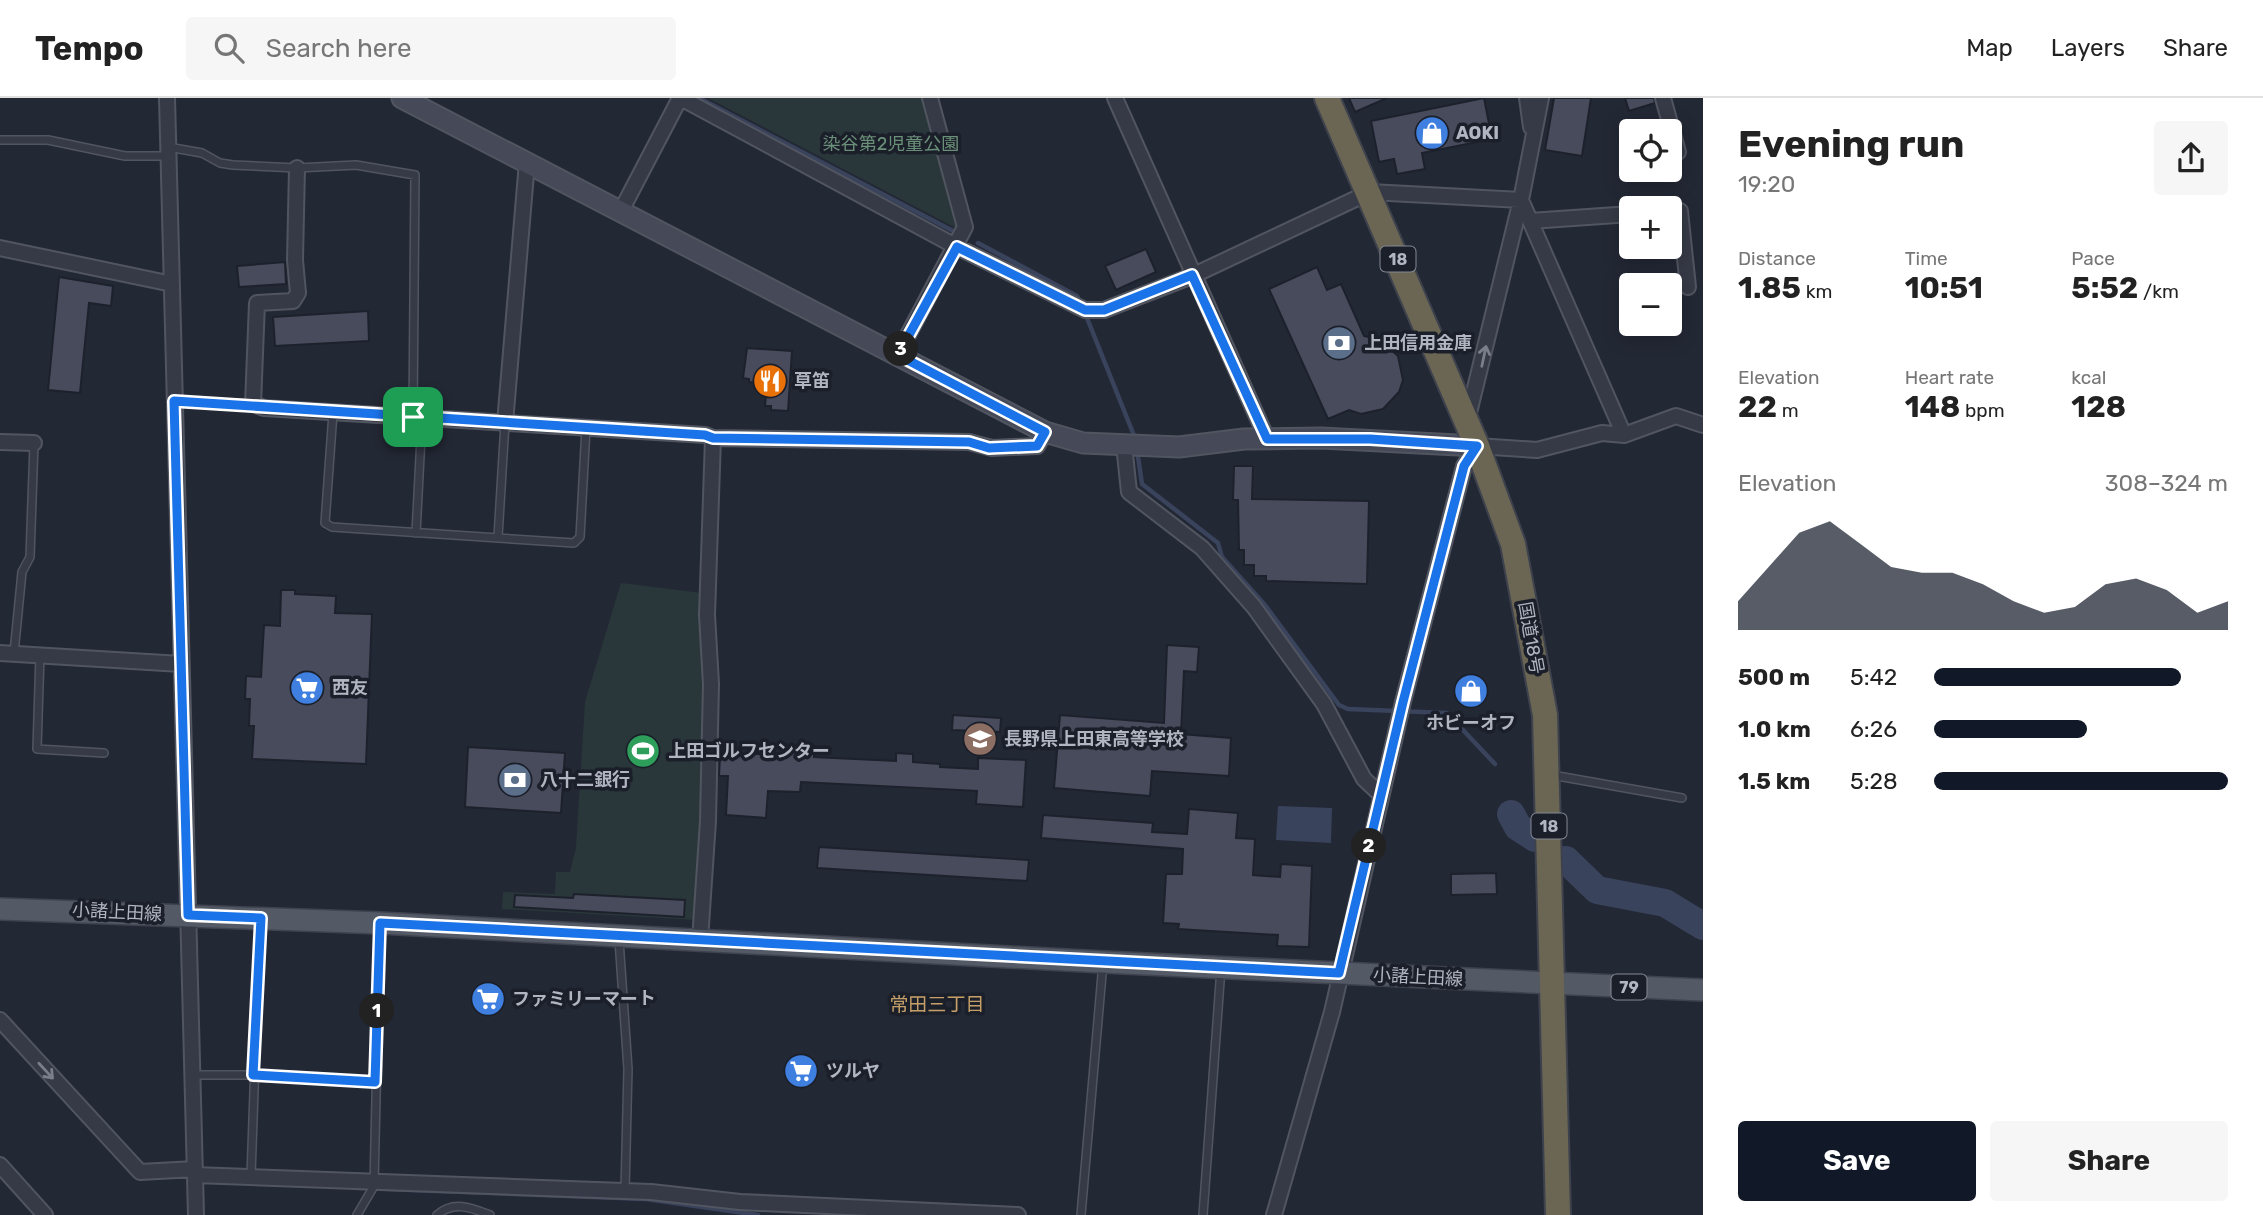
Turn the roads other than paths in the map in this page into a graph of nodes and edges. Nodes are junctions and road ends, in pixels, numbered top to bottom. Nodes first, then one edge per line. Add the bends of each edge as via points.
1 (167, 98) edge
2 (680, 98) edge
3 (930, 98) edge
4 (1115, 98) edge
5 (1327, 98) edge
6 (1527, 98) edge
7 (1541, 98) edge
8 (1663, 98) edge
9 (405, 99) edge
10 (1669, 119) edge
11 (1532, 132) junction
12 (0, 140) edge
13 (168, 152) junction
14 (527, 162) junction
15 (297, 168) junction
16 (1370, 192) junction
17 (1521, 200) junction
18 (621, 211) junction
19 (1619, 216) edge
20 (1530, 220) junction
21 (1682, 230) edge
22 (957, 247) junction
23 (0, 248) edge
24 (1192, 275) junction
25 (172, 284) junction
26 (1688, 287) dead end
27 (898, 355) junction
28 (174, 401) junction
29 (253, 404) junction
30 (333, 412) junction
31 (418, 417) junction
32 (1467, 422) junction
33 (505, 423) junction
34 (1703, 425) edge
35 (586, 428) junction
36 (1045, 432) junction
37 (1624, 435) junction
38 (713, 438) junction
39 (1267, 439) junction
40 (0, 442) edge
41 (34, 443) joint
42 (1132, 446) junction
43 (1477, 446) junction
44 (416, 533) junction
45 (498, 537) junction
46 (7, 653) edge
47 (40, 654) junction
48 (181, 664) junction
49 (104, 753) dead end
50 (1548, 774) junction
51 (1381, 795) junction
52 (1682, 798) dead end
53 (0, 909) edge
54 (188, 915) junction
55 (261, 918) junction
56 (380, 923) junction
57 (619, 936) junction
58 (700, 940) junction
59 (1103, 962) junction
60 (1221, 968) junction
61 (1339, 973) junction
62 (1554, 984) junction
63 (1703, 990) edge
64 (0, 1020) edge
65 (193, 1075) junction
66 (253, 1075) junction
67 (375, 1082) junction
68 (0, 1165) edge
69 (195, 1172) junction
70 (251, 1176) junction
71 (374, 1187) junction
72 (625, 1191) junction
73 (999, 1214) edge
74 (45, 1215) edge
75 (196, 1215) edge
76 (356, 1215) edge
77 (437, 1215) edge
78 (490, 1215) edge
79 (1018, 1215) edge
80 (1081, 1215) edge
81 (1203, 1215) edge
82 (1274, 1215) edge
83 (1559, 1215) edge

1 - 13 street
2 - 18 street
2 - 22 street
3 - 22 street via 965,227
4 - 24 street
5 - 16 highway, 国道18号 / 18
6 - 11 street
7 - 11 street
8 - 10 street
9 - 14 street
11 - 17 street
12 - 13 lane via 48,140 125,156
13 - 15 lane via 202,153 233,165
13 - 25 street
14 - 18 street
14 - 33 street
15 - 29 street via 298,293 293,301 257,303
15 - 31 lane via 356,165 415,175
16 - 17 street
16 - 24 street
16 - 32 highway, 国道18号 / 18
17 - 20 street
32 -> 17 street
18 - 27 street
19 - 20 street
20 - 37 street
21 - 26 street
22 - 24 street via 1085,310 1104,310
22 - 27 street
23 - 25 street
24 - 39 street
25 - 28 street
27 - 36 street
28 - 29 lane
28 - 48 street
29 - 30 street
30 - 31 street
30 - 44 lane via 325,523
31 - 33 street
31 - 44 lane
32 - 43 highway, 国道18号 / 18
33 - 35 street
33 - 45 lane
34 - 37 street via 1676,416
35 - 38 street
35 - 45 lane via 580,537 574,542
36 - 38 street via 1037,446 992,448 969,442
36 - 42 street via 1075,441
37 - 43 street via 1601,433 1537,450
38 - 58 street via 707,615 711,684 708,821
39 - 42 street via 1200,447
39 - 43 street
40 - 41 street
41 - 46 lane via 30,557 22,572
42 - 51 street via 1129,492 1202,548 1254,607 1324,704 1364,779
43 - 50 highway, 国道18号 / 18 via 1513,544 1543,702
43 - 51 street via 1464,466
44 - 45 lane
46 - 47 street
47 - 48 street
47 - 49 lane via 37,749
48 - 54 street
50 - 52 lane
50 - 62 highway, 国道18号 / 18
51 - 61 street
53 - 54 main road, 小諸上田線 / 79
54 - 55 main road, 小諸上田線 / 79
54 - 65 street
55 - 56 main road, 小諸上田線 / 79
55 - 66 lane
56 - 57 main road, 小諸上田線 / 79
56 - 67 lane
57 - 58 main road, 小諸上田線 / 79
57 - 72 lane via 628,1069
58 - 59 main road, 小諸上田線 / 79
59 - 60 main road, 小諸上田線 / 79
59 - 80 lane
60 - 61 main road, 小諸上田線 / 79
60 - 81 lane
61 - 62 main road, 小諸上田線 / 79
61 - 82 street
62 - 63 main road, 小諸上田線 / 79
62 - 83 highway, 国道18号 / 18
64 -> 69 street via 139,1172
65 - 66 lane
65 - 69 street
66 - 67 lane
66 - 70 lane
67 - 71 lane
68 - 74 street
69 - 70 street via 246,1180
69 - 75 street
70 - 71 street
71 - 72 street
71 - 76 lane
72 - 73 street via 740,1202
73 - 79 street
77 - 78 lane via 451,1207 468,1206

